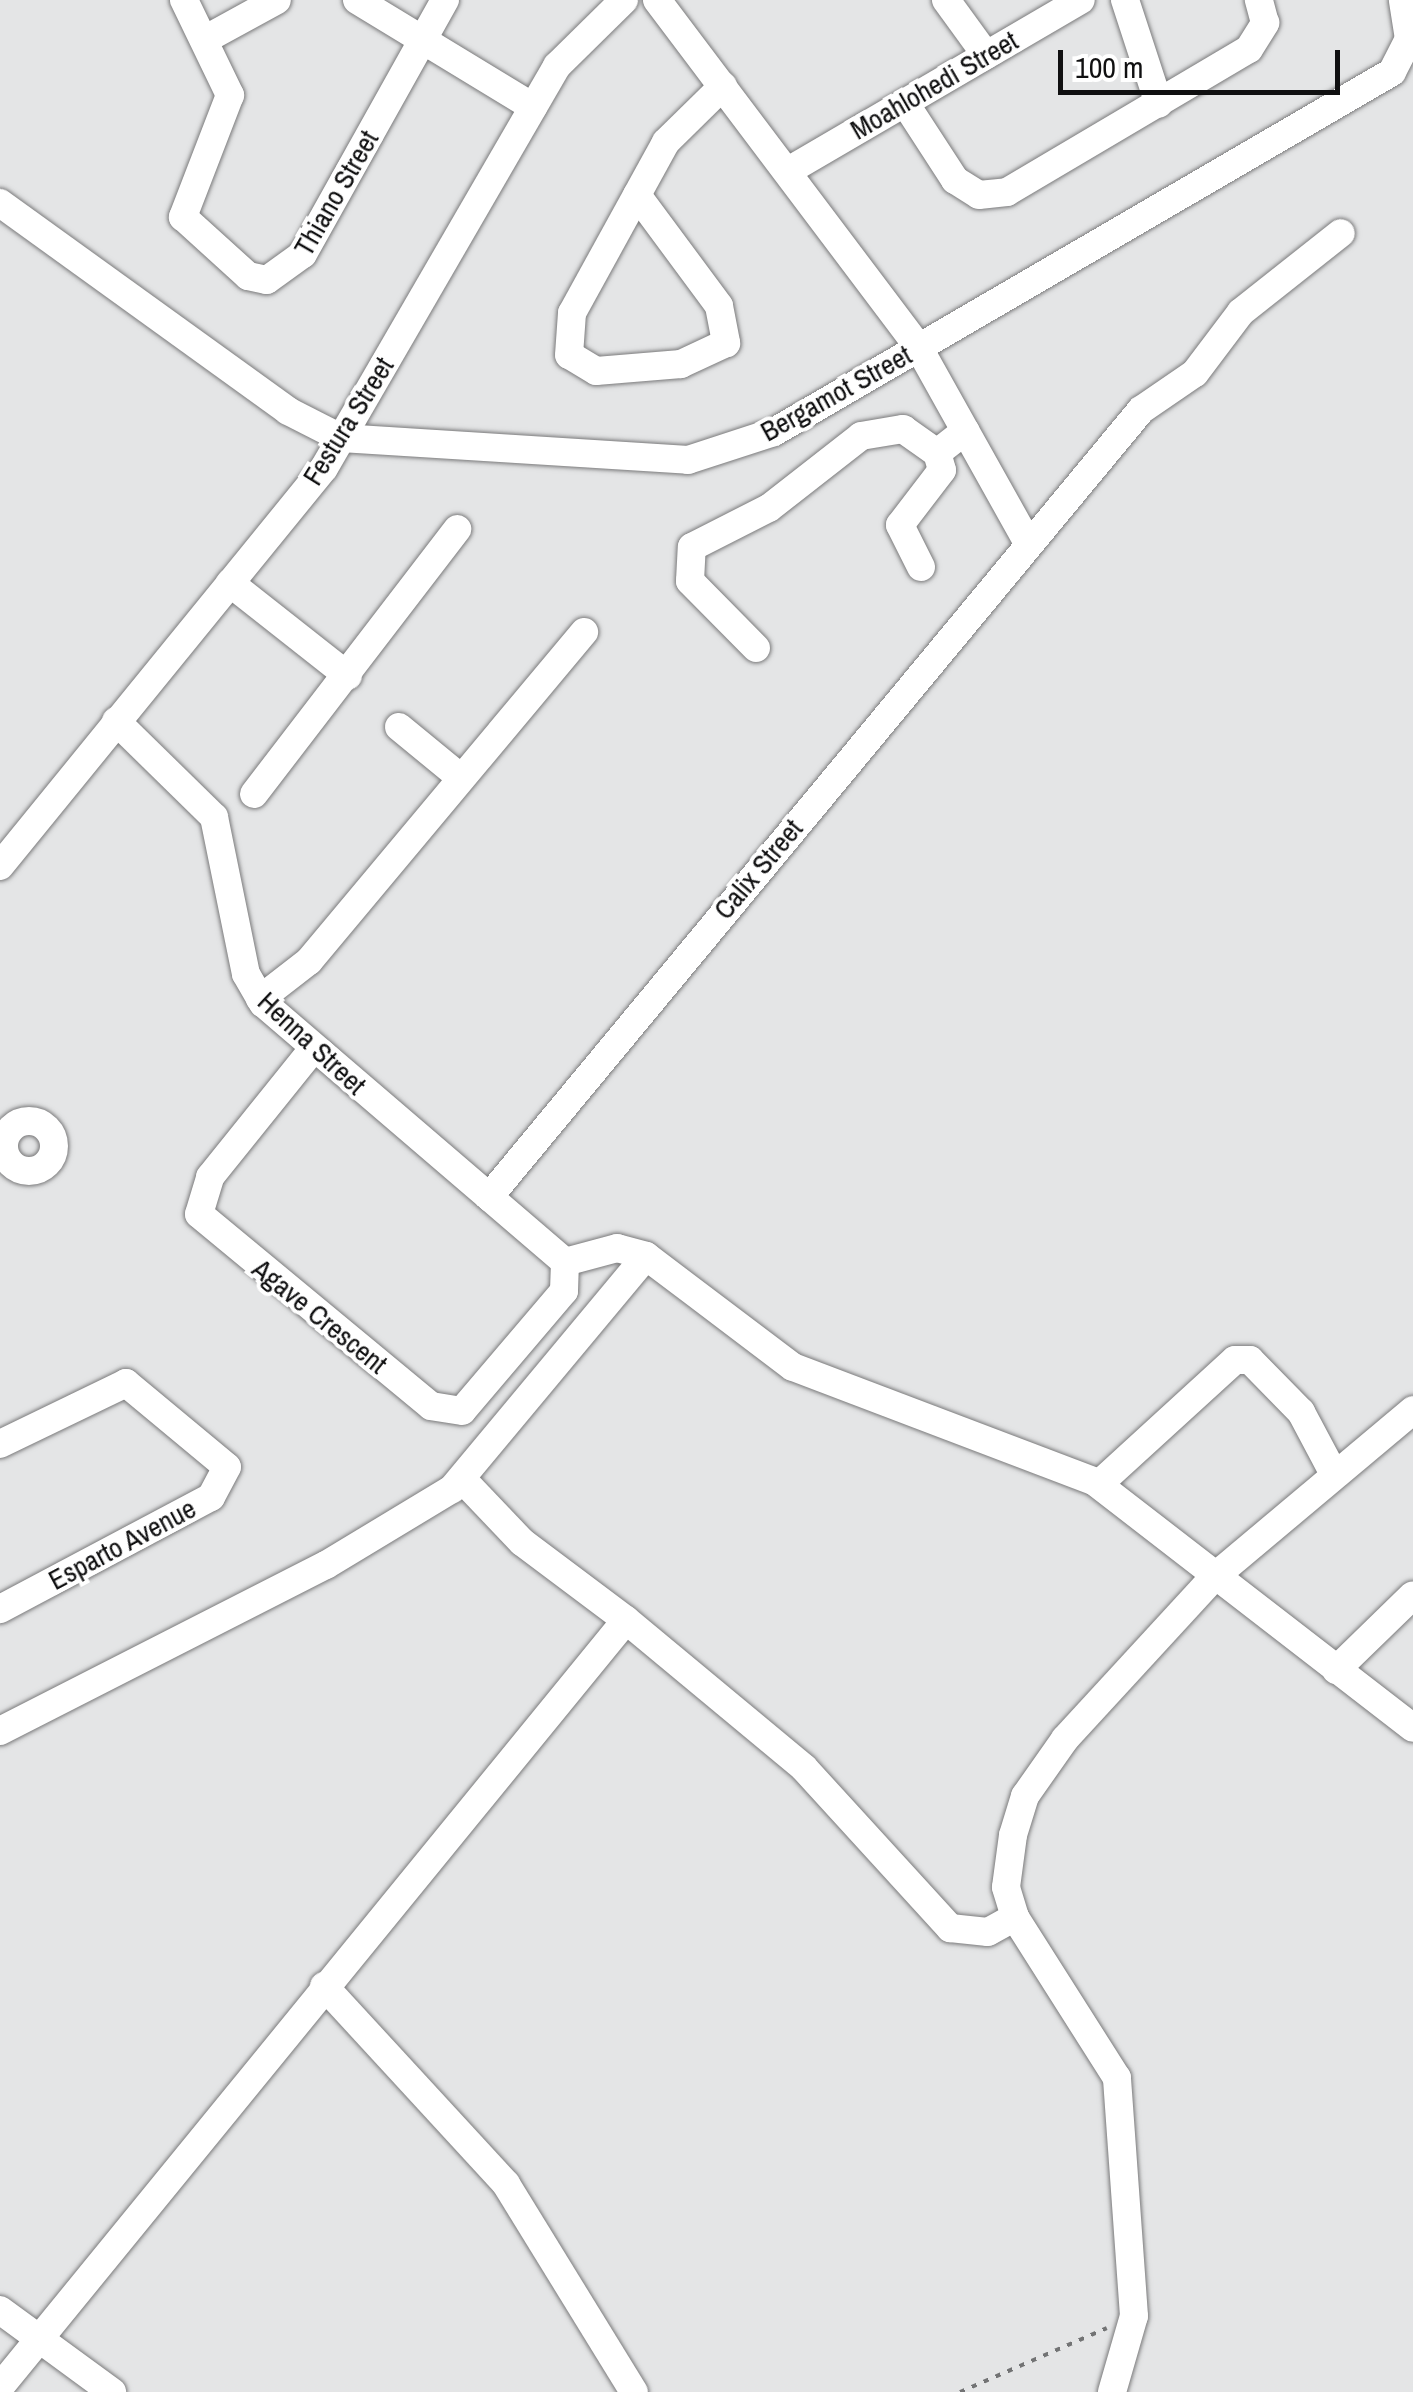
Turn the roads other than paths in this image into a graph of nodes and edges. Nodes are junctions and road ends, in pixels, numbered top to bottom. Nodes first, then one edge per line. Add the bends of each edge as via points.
1 (184, 0) edge
2 (277, 0) edge
3 (357, 0) edge
4 (445, 0) edge
5 (624, 0) edge
6 (658, 0) edge
7 (946, 0) edge
8 (1081, 0) edge
9 (1125, 0) edge
10 (1259, 0) edge
11 (1403, 0) edge
12 (204, 40) junction
13 (421, 43) junction
14 (986, 55) junction
15 (1408, 66) edge
16 (723, 86) junction
17 (905, 102) junction
18 (1159, 104) junction
19 (533, 107) junction
20 (788, 171) junction
21 (0, 187) edge
22 (637, 195) junction
23 (12, 210) edge
24 (1341, 233) dead end
25 (919, 348) junction
26 (965, 430) junction
27 (341, 438) junction
28 (937, 453) junction
29 (456, 529) dead end
30 (1027, 541) junction
31 (921, 568) dead end
32 (230, 583) junction
33 (584, 632) dead end
34 (756, 648) dead end
35 (348, 676) junction
36 (116, 721) junction
37 (399, 727) dead end
38 (461, 778) junction
39 (254, 794) dead end
40 (0, 866) edge
41 (260, 999) junction
42 (314, 1049) junction
43 (489, 1198) junction
44 (646, 1256) junction
45 (565, 1262) junction
46 (1413, 1410) edge
47 (0, 1444) edge
48 (1334, 1474) junction
49 (462, 1479) junction
50 (1099, 1484) junction
51 (1213, 1578) junction
52 (1413, 1595) edge
53 (0, 1609) edge
54 (626, 1620) junction
55 (1336, 1670) junction
56 (1413, 1728) edge
57 (0, 1731) edge
58 (1015, 1917) junction
59 (324, 1986) junction
60 (0, 2310) edge
61 (40, 2338) junction
62 (0, 2387) edge
63 (112, 2392) edge
64 (634, 2392) edge
65 (1112, 2392) edge

1 - 12 street, Thiano Street
2 - 12 street
3 - 13 street
4 - 13 street, Thiano Street
5 - 19 street, Festura Street via 570,47
6 - 16 street
7 - 14 street
8 - 14 street, Moahlohedi Street
9 - 18 street
10 - 18 street via 1258,40
11 - 15 street, Bergamot Street
12 - 13 street, Thiano Street via 230,96 183,217 248,276 267,280 303,254
13 - 19 street
14 - 17 street, Moahlohedi Street
15 - 25 street, Bergamot Street
16 - 20 street
16 - 22 street via 675,131
17 - 18 street via 954,180 990,196
17 - 20 street, Moahlohedi Street
19 - 27 street, Festura Street
20 - 25 street
21 - 23 street, Bergamot Street
22 - 22 street via 566,326 570,356 596,371 680,364 726,342 719,306
23 - 27 street, Bergamot Street via 288,411
24 - 30 street, Calix Street via 1240,312 1195,374 1141,410
25 - 26 street
25 - 27 street, Bergamot Street via 774,432 688,460
26 - 28 street
26 - 30 street
27 - 32 street, Festura Street
28 - 31 street via 942,470 900,525
28 - 34 street via 903,429 860,436 769,508 692,548 690,580
29 - 35 street
30 - 43 street, Calix Street
32 - 35 street
32 - 36 street, Festura Street
33 - 38 street
35 - 39 street
36 - 40 street, Festura Street
36 - 41 street, Henna Street via 214,817 246,974
37 - 38 street
38 - 41 street via 309,961
41 - 42 street, Henna Street
42 - 43 street, Henna Street
42 - 45 street, Agave Crescent via 210,1177 199,1196 208,1225 430,1406 452,1413 473,1403 564,1291
43 - 45 street, Henna Street
44 - 45 street via 617,1248
44 - 49 street
44 - 50 street via 794,1367
46 - 48 street
47 - 53 street, Esparto Avenue via 126,1383 227,1466 210,1497
48 - 50 street via 1324,1440 1301,1412 1250,1360 1235,1360
48 - 51 street
49 - 54 street via 522,1542
49 - 57 street via 326,1565
50 - 51 street
51 - 55 street
51 - 58 street via 1025,1796 1006,1887
52 - 55 street
54 - 58 street via 804,1768 950,1928 988,1932
54 - 59 street
55 - 56 street
58 - 65 street via 1107,2049 1117,2078 1134,2316
59 - 61 street
59 - 64 street via 506,2184
60 - 61 street
61 - 62 street
61 - 63 street

